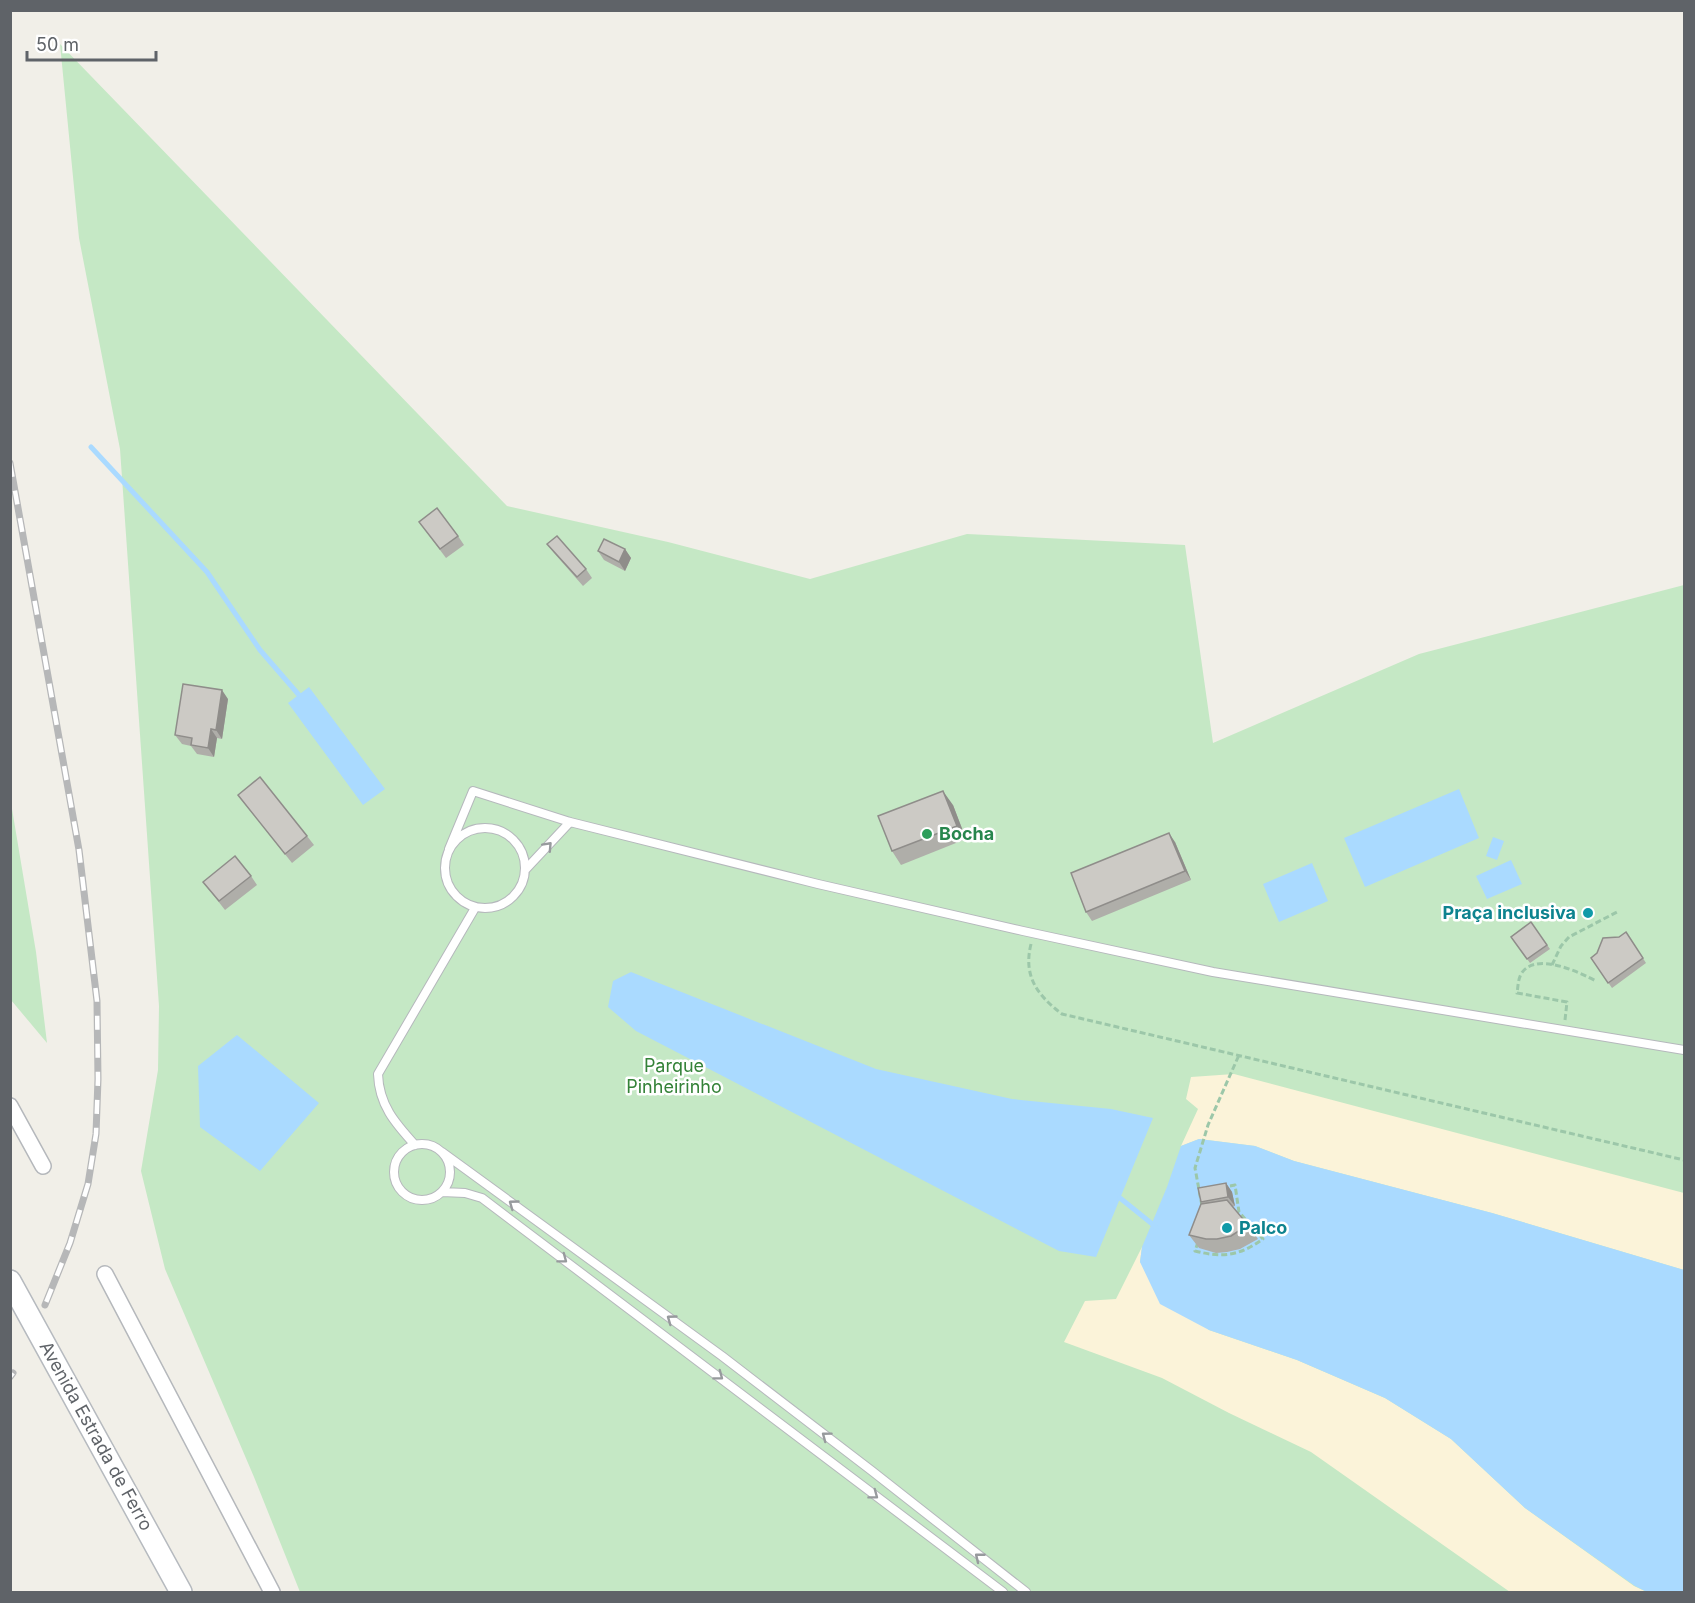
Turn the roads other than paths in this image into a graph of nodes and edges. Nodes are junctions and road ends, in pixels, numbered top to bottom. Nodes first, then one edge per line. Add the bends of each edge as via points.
1 (570, 822) junction
2 (449, 849) junction
3 (526, 869) junction
4 (475, 908) junction
5 (1684, 1050) edge
6 (10, 1106) edge
7 (415, 1145) junction
8 (442, 1152) junction
9 (43, 1166) dead end
10 (442, 1192) junction
11 (105, 1274) dead end
12 (10, 1281) edge
13 (181, 1593) edge
14 (272, 1593) edge
15 (1003, 1593) edge
16 (1026, 1593) edge

1 - 2 lane via 473,791
3 -> 1 lane
1 - 5 lane via 807,882 1213,972
2 - 3 lane via 461,835 477,828 495,828 512,837 522,851
2 - 4 lane via 444,867 448,884 459,899
3 - 4 lane via 521,887 509,901 493,908
4 - 7 lane via 378,1074 387,1111
6 - 9 street
7 - 8 lane via 430,1145
7 - 10 lane via 402,1152 395,1164 395,1179 402,1192 415,1200 429,1200
8 - 10 lane via 450,1172
16 -> 8 lane via 722,1356
10 -> 15 lane via 482,1198
11 - 14 street
12 - 13 main road, Avenida Estrada de Ferro

